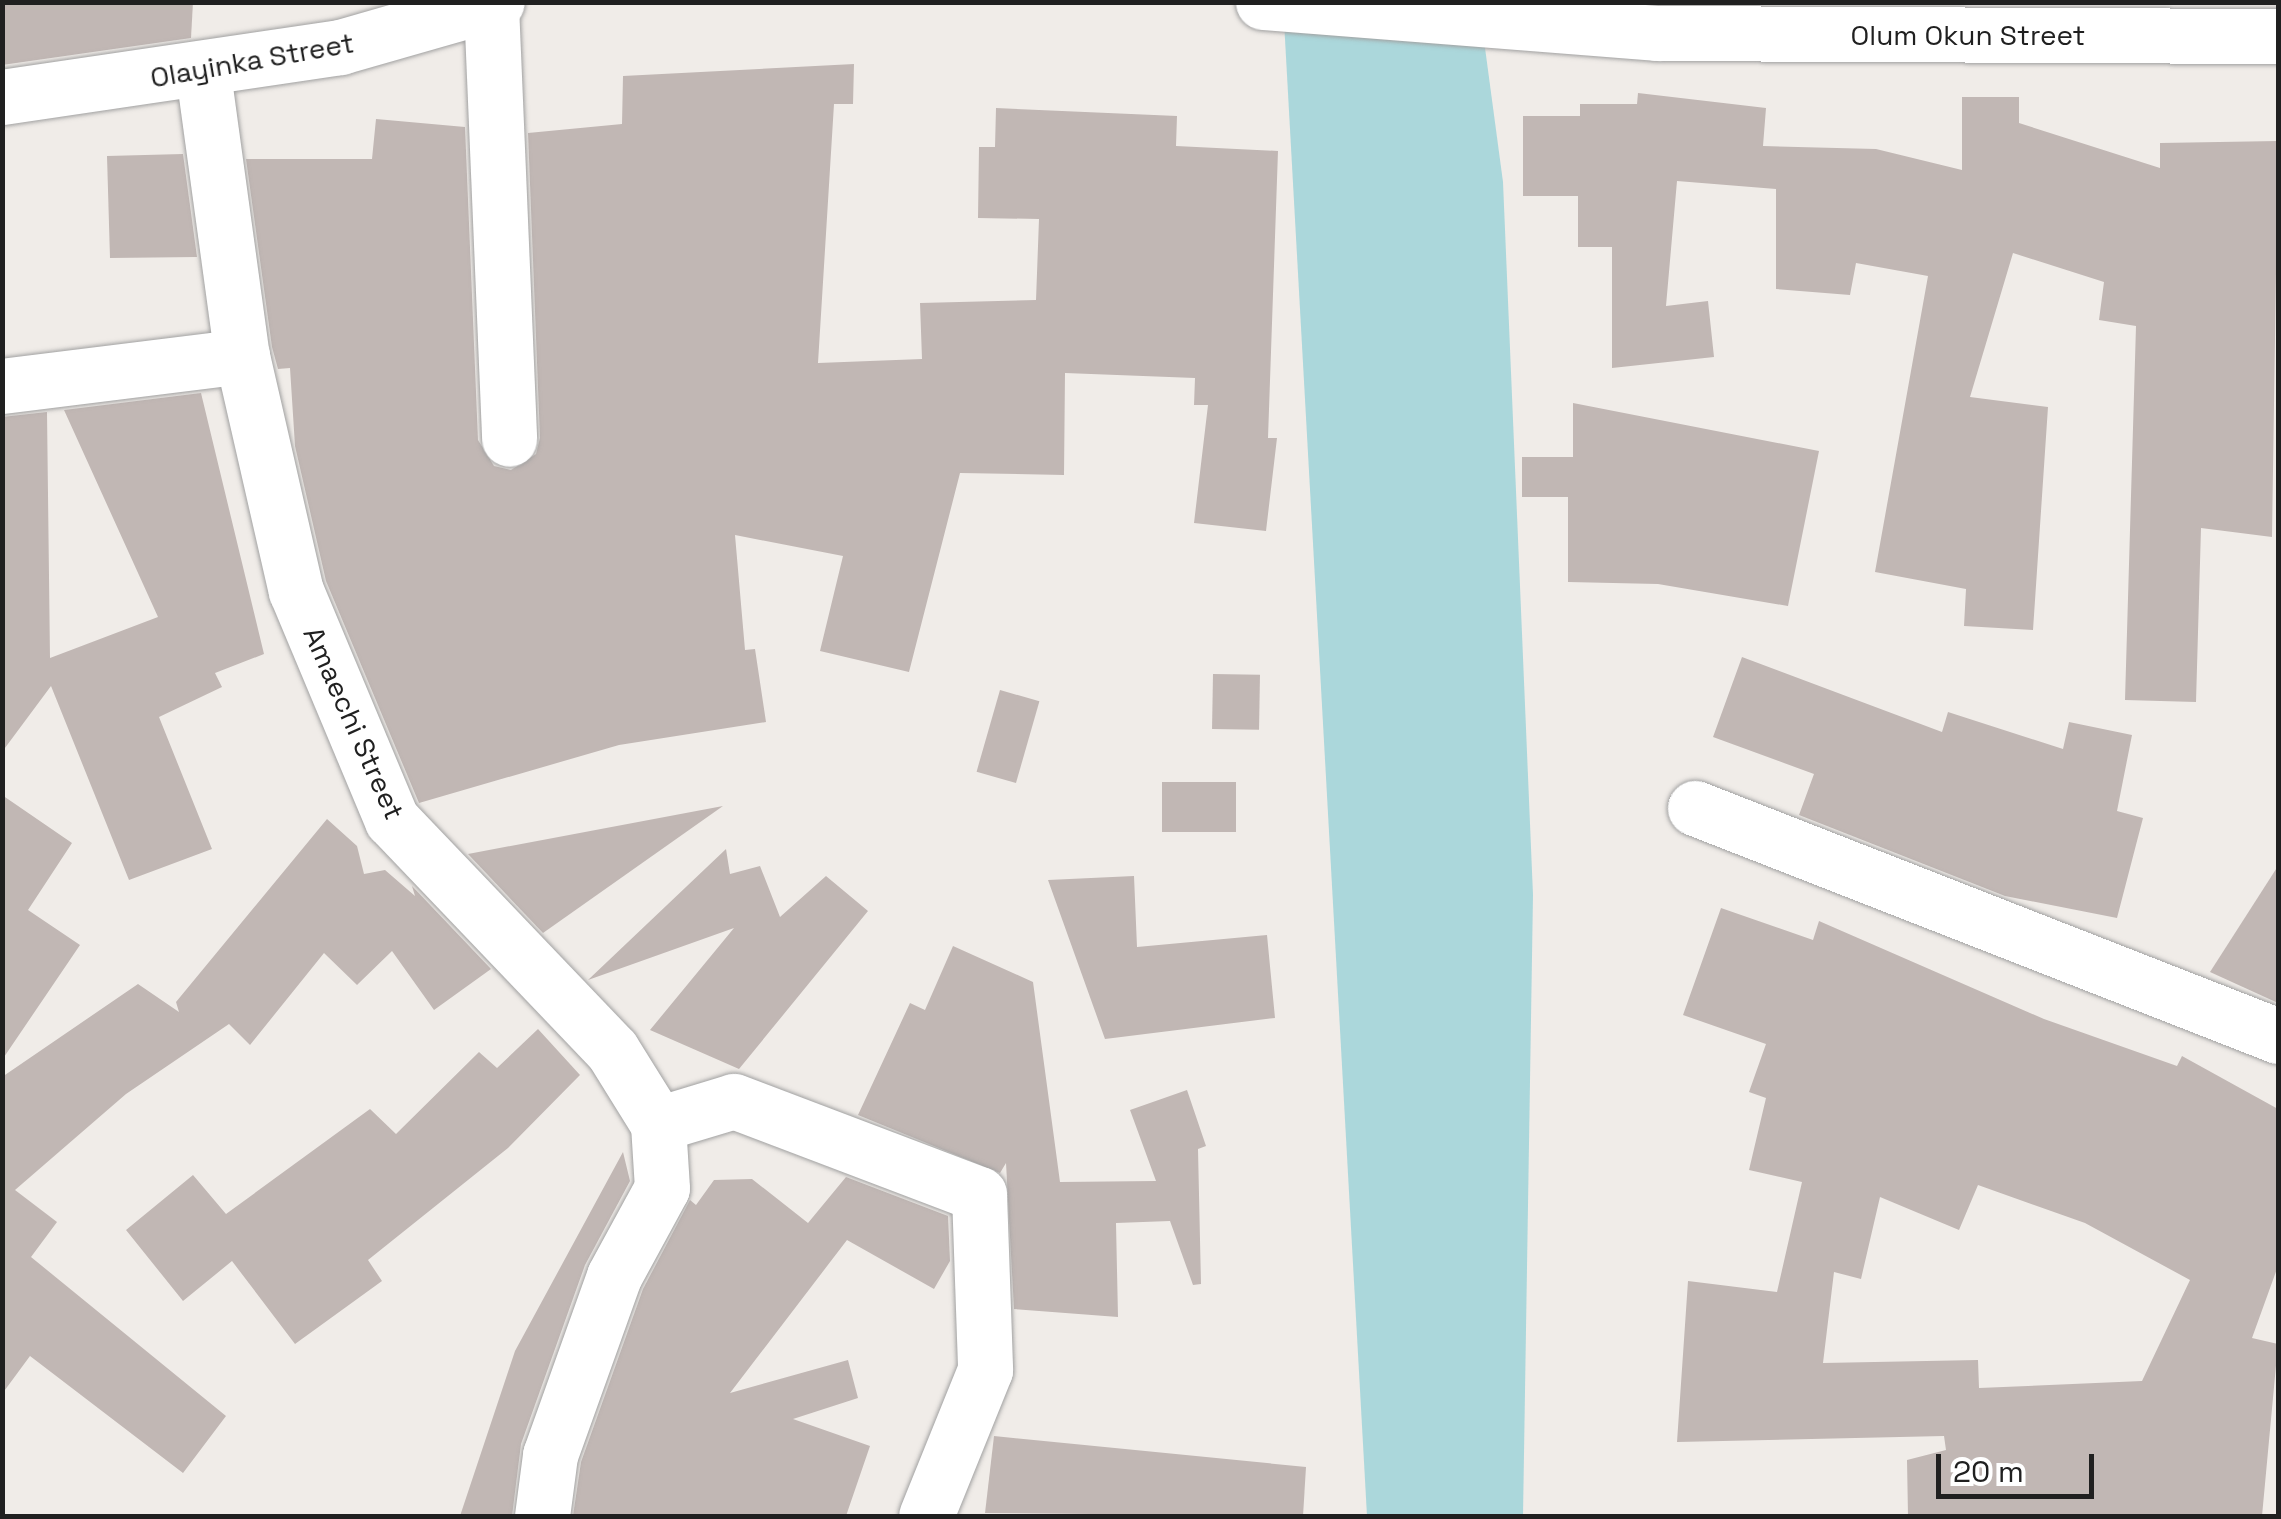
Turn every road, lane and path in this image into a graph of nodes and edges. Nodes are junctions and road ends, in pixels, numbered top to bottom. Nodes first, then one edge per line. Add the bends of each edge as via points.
1 (1263, 2) edge
2 (494, 4) edge
3 (2014, 18) edge
4 (2278, 36) edge
5 (203, 73) junction
6 (2, 97) edge
7 (242, 356) junction
8 (2, 386) edge
9 (509, 438) dead end
10 (1696, 808) dead end
11 (2278, 1036) edge
12 (658, 1124) junction
13 (542, 1516) edge
14 (926, 1516) edge

1 - 3 street, Olum Okun Street via 1658,34
2 - 5 street, Olayinka Street
2 - 9 street
3 - 4 street, Olum Okun Street
5 - 6 street, Olayinka Street
5 - 7 street, Amaechi Street
7 - 8 street
7 - 12 street, Amaechi Street via 296,591 392,820 612,1050
10 - 11 street
12 - 13 street via 662,1188 614,1276 550,1455
12 - 14 street via 734,1102 979,1194 985,1370

